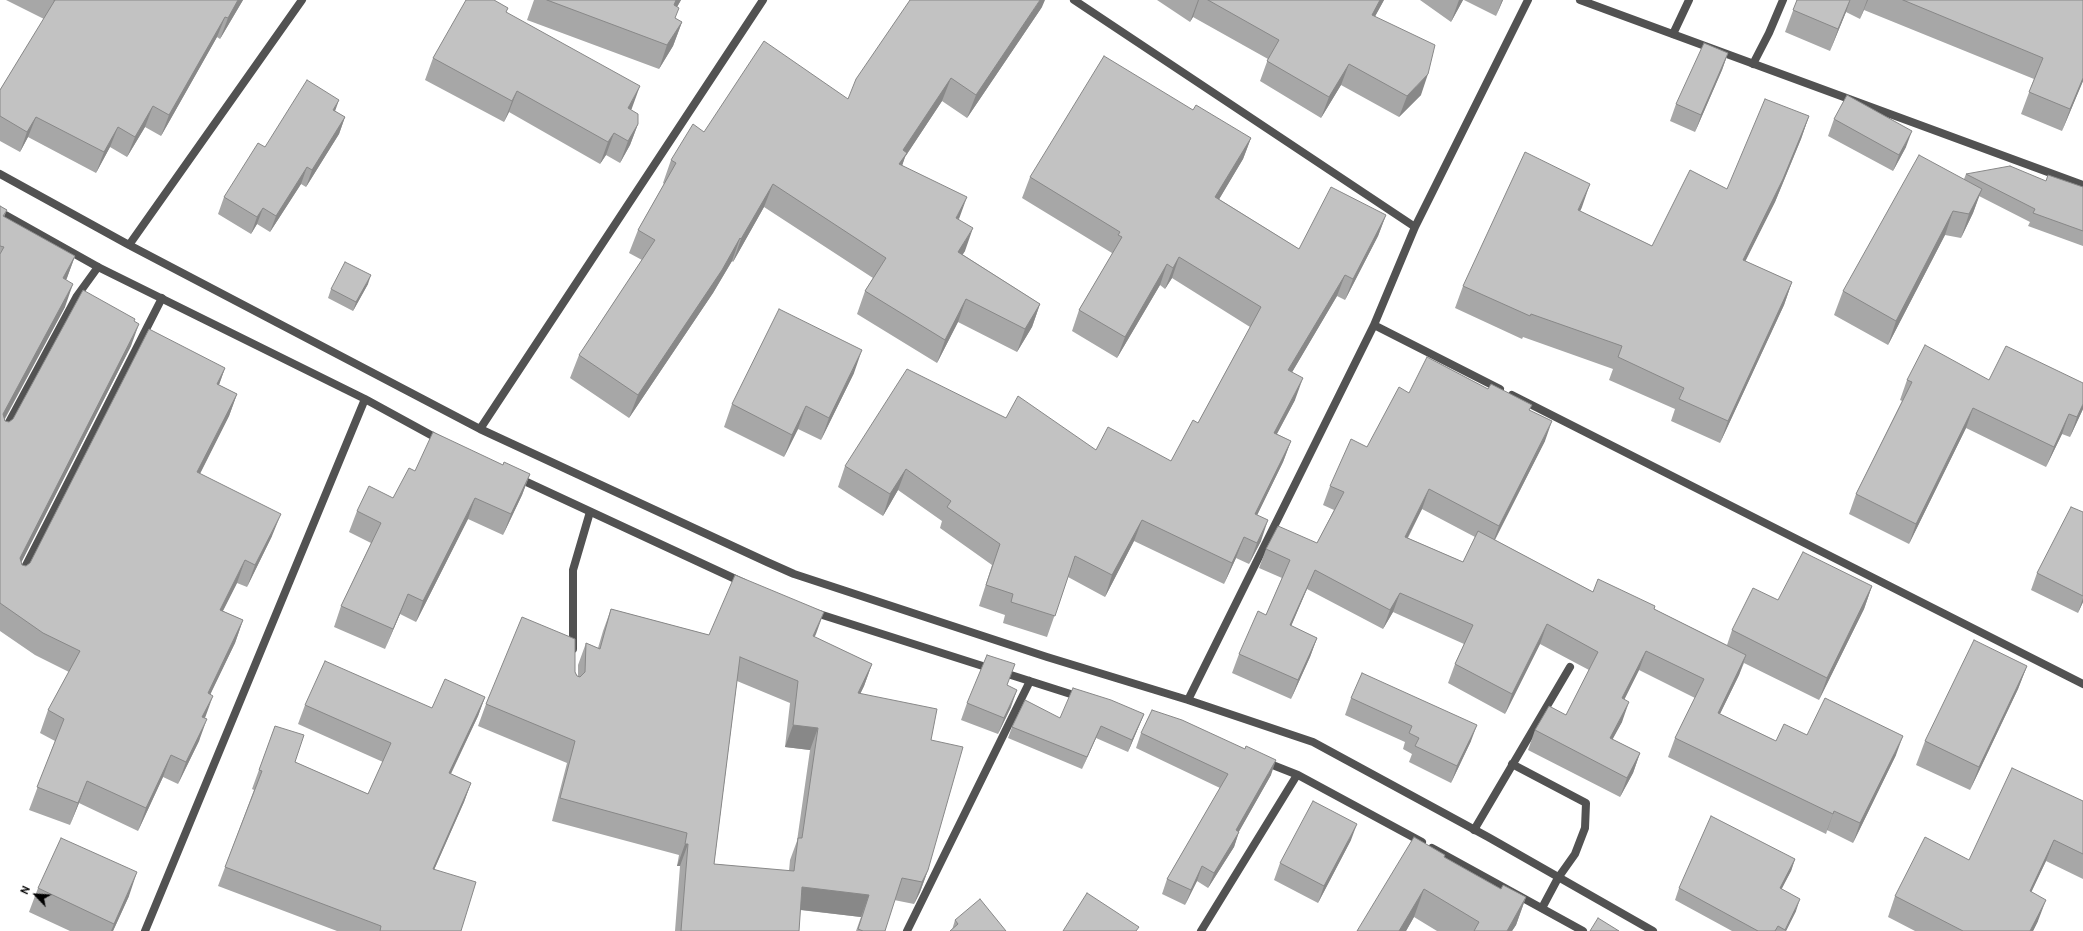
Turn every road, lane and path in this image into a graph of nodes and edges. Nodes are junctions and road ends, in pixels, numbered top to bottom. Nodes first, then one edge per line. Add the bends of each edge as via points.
1 (302, 0) edge
2 (763, 0) edge
3 (1074, 0) edge
4 (1528, 0) edge
5 (1580, 0) edge
6 (1689, 0) edge
7 (1782, 0) edge
8 (1673, 34) junction
9 (1752, 64) junction
10 (0, 174) edge
11 (2083, 185) edge
12 (0, 212) edge
13 (1415, 227) junction
14 (129, 245) junction
15 (98, 267) junction
16 (162, 298) junction
17 (1374, 325) junction
18 (365, 399) junction
19 (480, 429) junction
20 (0, 439) edge
21 (451, 446) edge
22 (513, 476) edge
23 (590, 512) junction
24 (17, 583) edge
25 (755, 588) edge
26 (806, 610) edge
27 (573, 654) edge
28 (1570, 667) dead end
29 (1030, 681) junction
30 (2083, 684) edge
31 (1188, 700) junction
32 (1091, 701) edge
33 (1254, 758) edge
34 (1512, 764) junction
35 (1297, 775) junction
36 (1474, 830) junction
37 (1558, 878) junction
38 (1542, 908) junction
39 (145, 931) edge
40 (907, 931) edge
41 (1201, 931) edge
42 (1583, 931) edge
43 (1653, 931) edge

1 - 14 street
2 - 19 street
3 - 13 street
4 - 13 street
5 - 8 street
6 - 8 street
7 - 9 street via 1769,33
8 - 9 street
9 - 11 street
10 - 14 street
12 - 15 street
13 - 17 street
14 - 19 street
15 - 16 street
15 - 20 street via 77,296
16 - 18 street
16 - 24 street
17 - 30 street
17 - 31 street
18 - 21 street
18 - 39 street
19 - 31 street via 794,574
22 - 23 street
23 - 25 street
23 - 27 street via 573,570
26 - 29 street
28 - 34 street
29 - 32 street
29 - 40 street
31 - 36 street via 1313,742
33 - 35 street
34 - 36 street
34 - 37 street via 1586,803 1585,828 1575,854
35 - 38 street
35 - 41 street
36 - 37 street
37 - 38 street
37 - 43 street
38 - 42 street

